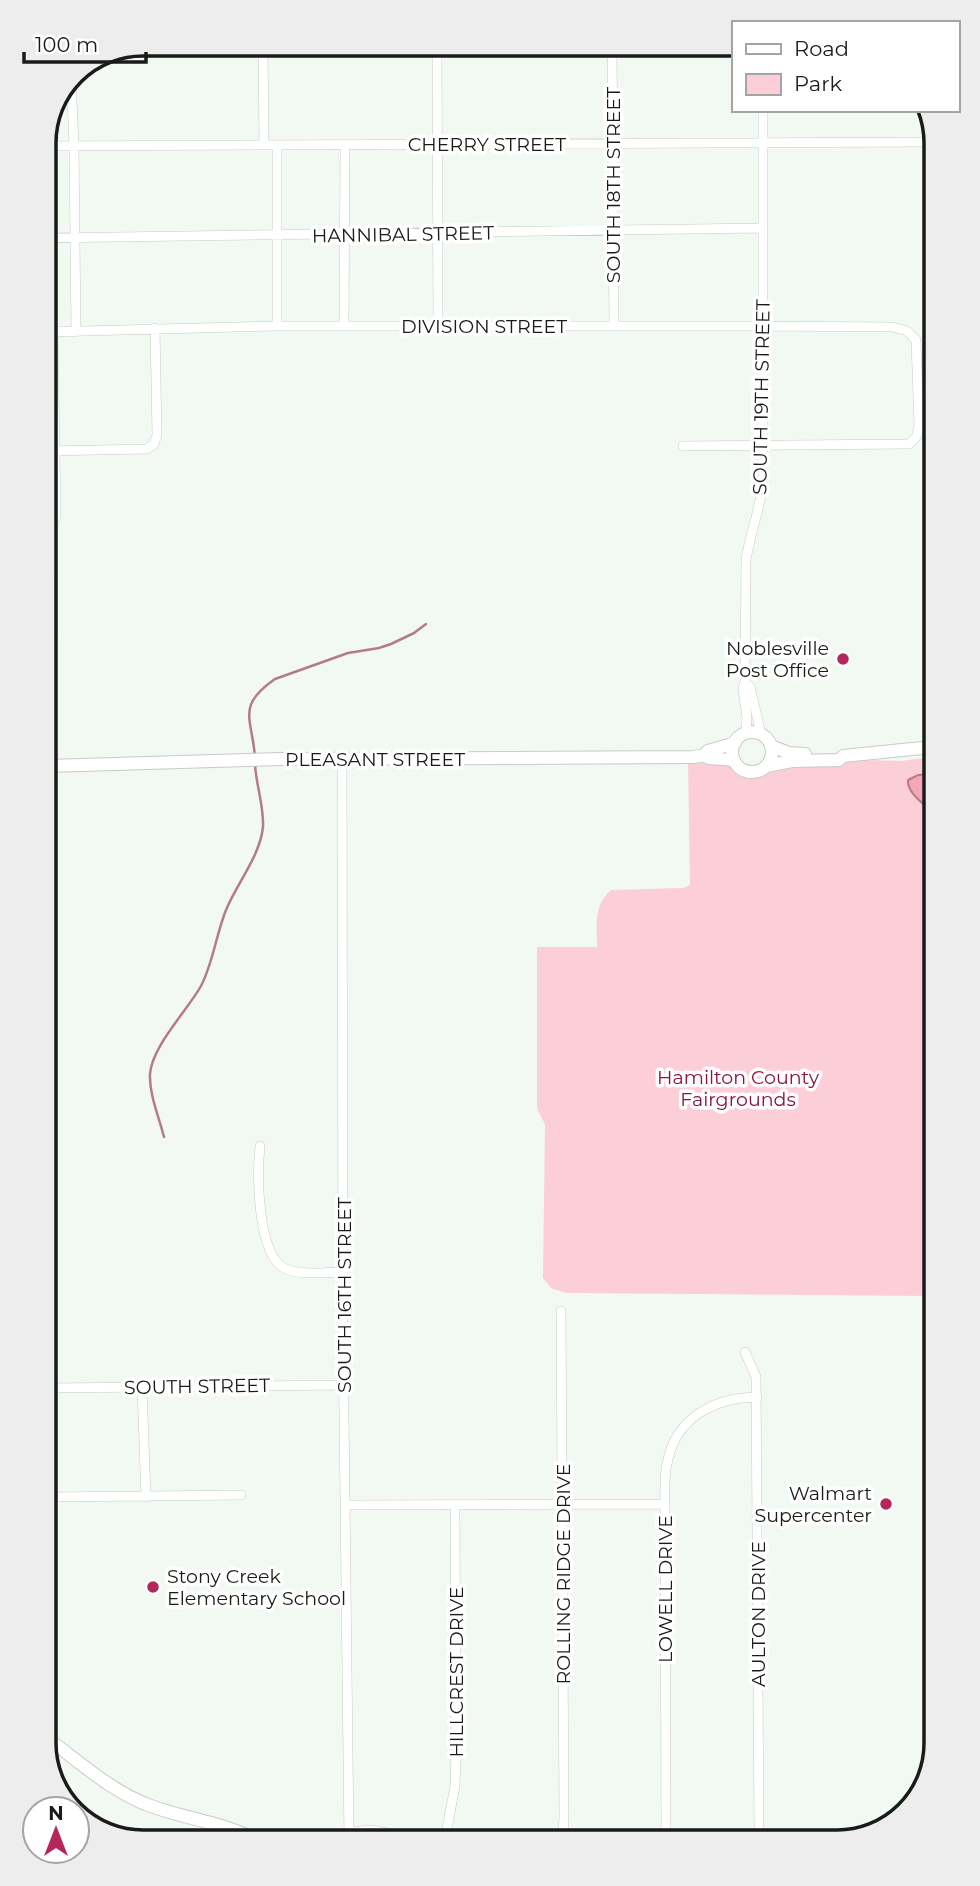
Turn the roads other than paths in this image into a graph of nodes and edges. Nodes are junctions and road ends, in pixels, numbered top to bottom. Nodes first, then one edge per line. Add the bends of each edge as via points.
1 (263, 56) edge
2 (437, 56) edge
3 (612, 56) edge
4 (72, 94) edge
5 (763, 112) edge
6 (924, 142) edge
7 (613, 143) junction
8 (763, 143) junction
9 (437, 144) junction
10 (264, 145) junction
11 (277, 145) junction
12 (345, 145) junction
13 (56, 146) edge
14 (74, 146) junction
15 (763, 228) junction
16 (613, 231) junction
17 (344, 234) junction
18 (438, 234) junction
19 (277, 235) junction
20 (75, 237) junction
21 (56, 238) edge
22 (277, 326) junction
23 (344, 326) junction
24 (438, 326) junction
25 (614, 326) junction
26 (762, 326) junction
27 (155, 328) junction
28 (76, 331) junction
29 (56, 332) edge
30 (683, 446) dead end
31 (763, 446) junction
32 (56, 451) edge
33 (56, 496) edge
34 (56, 516) edge
35 (745, 682) junction
36 (746, 734) junction
37 (761, 734) junction
38 (735, 743) junction
39 (771, 746) junction
40 (924, 748) edge
41 (704, 755) junction
42 (843, 756) junction
43 (342, 759) junction
44 (734, 760) junction
45 (56, 766) edge
46 (766, 766) junction
47 (260, 1146) dead end
48 (343, 1272) junction
49 (561, 1311) dead end
50 (746, 1352) dead end
51 (344, 1385) junction
52 (142, 1387) junction
53 (56, 1388) edge
54 (757, 1397) junction
55 (241, 1495) dead end
56 (56, 1497) edge
57 (146, 1497) junction
58 (562, 1504) junction
59 (665, 1504) junction
60 (346, 1505) junction
61 (455, 1505) junction
62 (56, 1745) edge
63 (231, 1830) edge
64 (349, 1830) edge
65 (447, 1830) edge
66 (563, 1830) edge
67 (666, 1830) edge
68 (759, 1830) edge

1 - 10 street
2 - 9 street
3 - 7 street, SOUTH 18TH STREET
4 - 14 street
5 - 8 street, SOUTH 19TH STREET
6 - 8 street, CHERRY STREET
7 - 8 street, CHERRY STREET
7 - 9 street, CHERRY STREET
7 - 16 street, SOUTH 18TH STREET
8 - 15 street, SOUTH 19TH STREET
9 - 12 street, CHERRY STREET
9 - 18 street
10 - 11 street, CHERRY STREET
10 - 14 street, CHERRY STREET
11 - 12 street, CHERRY STREET
11 - 19 street
12 - 17 street
13 - 14 street, CHERRY STREET
14 - 20 street
15 - 16 street, HANNIBAL STREET
15 - 26 street, SOUTH 19TH STREET
16 - 18 street, HANNIBAL STREET
16 - 25 street, SOUTH 18TH STREET
17 - 18 street, HANNIBAL STREET
17 - 19 street, HANNIBAL STREET
17 - 23 street
18 - 24 street
19 - 20 street, HANNIBAL STREET
19 - 22 street
20 - 21 street, HANNIBAL STREET
20 - 28 street
22 - 23 street, DIVISION STREET
22 - 27 street, DIVISION STREET
23 - 24 street, DIVISION STREET
24 - 25 street, DIVISION STREET
25 - 26 street, DIVISION STREET
26 - 31 street, SOUTH 19TH STREET
26 - 31 street, DIVISION STREET via 893,327 907,331 917,343 919,425 909,444
27 - 28 street, DIVISION STREET
27 - 32 street via 157,435 153,446
28 - 29 street, DIVISION STREET
30 - 31 street
31 - 35 street, SOUTH 19TH STREET via 762,497 746,560
33 - 34 street
35 - 36 street, SOUTH 19TH STREET
35 - 37 street, SOUTH 19TH STREET
36 - 37 street
36 - 38 street
37 - 39 street
38 - 41 street, PLEASANT STREET
38 - 44 street
39 - 42 street via 789,753 838,752
39 - 46 street
40 - 42 street
41 - 43 street, PLEASANT STREET
41 - 44 street, PLEASANT STREET
42 - 46 street
43 - 45 street, PLEASANT STREET
43 - 48 street, SOUTH 16TH STREET
44 - 46 street via 748,771
47 - 48 street via 259,1201 273,1258 294,1272
48 - 51 street, SOUTH 16TH STREET
49 - 58 street, ROLLING RIDGE DRIVE
50 - 54 street, AULTON DRIVE via 756,1377
51 - 52 street, SOUTH STREET
51 - 60 street, SOUTH 16TH STREET
52 - 53 street, SOUTH STREET
52 - 57 street
54 - 59 street, LOWELL DRIVE via 722,1401 688,1422 667,1462
54 - 68 street, AULTON DRIVE
55 - 57 street
56 - 57 street
58 - 59 street
58 - 61 street
58 - 66 street, ROLLING RIDGE DRIVE
59 - 67 street, LOWELL DRIVE
60 - 61 street
60 - 64 street, SOUTH 16TH STREET
61 - 65 street, HILLCREST DRIVE via 456,1754
62 - 63 street via 138,1801

